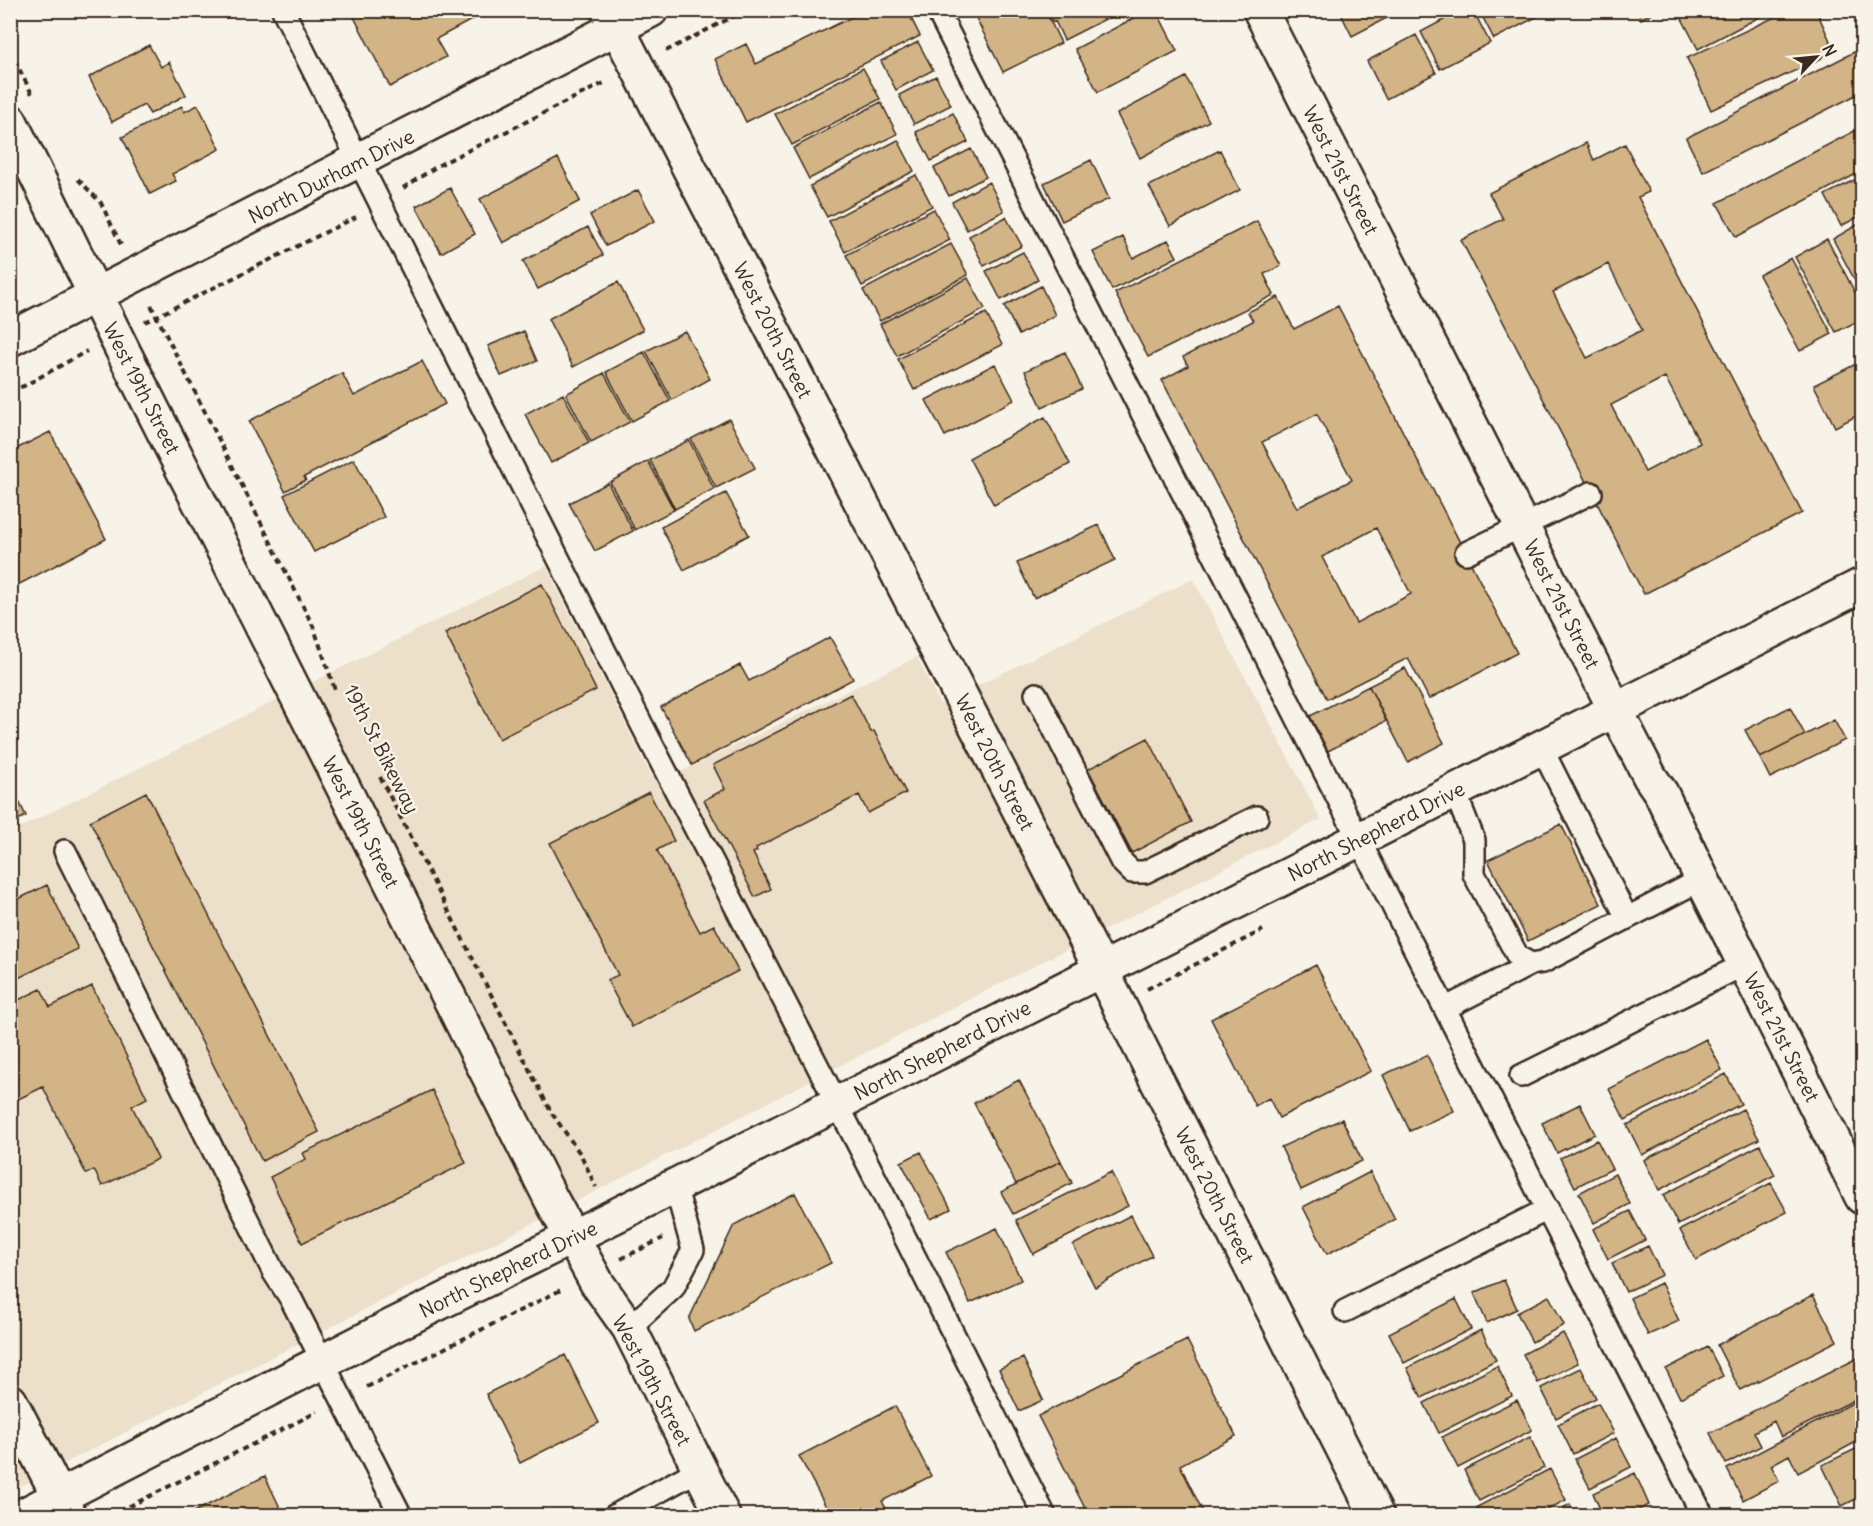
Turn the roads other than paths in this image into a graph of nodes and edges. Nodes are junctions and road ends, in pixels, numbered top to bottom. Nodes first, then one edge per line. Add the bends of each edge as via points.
1 (283, 10) edge
2 (651, 10) edge
3 (937, 10) edge
4 (1260, 10) edge
5 (613, 19) edge
6 (10, 121) edge
7 (359, 161) junction
8 (97, 297) junction
9 (12, 336) edge
10 (1591, 493) dead end
11 (1522, 526) junction
12 (1466, 553) dead end
13 (1863, 585) edge
14 (1036, 694) dead end
15 (1616, 711) junction
16 (1541, 747) junction
17 (1455, 792) junction
18 (1257, 817) dead end
19 (1360, 841) junction
20 (64, 851) dead end
21 (1702, 879) junction
22 (1627, 918) junction
23 (1531, 964) junction
24 (1745, 964) junction
25 (1101, 970) junction
26 (1446, 1008) junction
27 (1521, 1077) dead end
28 (837, 1103) junction
29 (675, 1185) junction
30 (1863, 1197) edge
31 (1548, 1209) junction
32 (572, 1238) junction
33 (1345, 1311) dead end
34 (628, 1328) junction
35 (323, 1361) junction
36 (10, 1401) edge
37 (700, 1469) junction
38 (64, 1506) edge
39 (22, 1515) edge
40 (401, 1515) edge
41 (614, 1515) edge
42 (723, 1515) edge
43 (1045, 1515) edge
44 (1377, 1515) edge
45 (1703, 1515) edge

1 - 7 lane
2 - 5 main road, North Durham Drive
3 - 19 lane
4 - 11 main road, West 21st Street
5 - 7 main road, North Durham Drive
5 - 25 main road, West 20th Street
6 - 8 main road, West 19th Street
7 - 8 main road, North Durham Drive
7 - 28 lane
8 - 9 main road, North Durham Drive
8 - 32 main road, West 19th Street
10 - 11 lane
11 - 12 lane
11 - 15 main road, West 21st Street
13 - 15 main road, North Shepherd Drive
14 - 18 lane via 1122,861 1132,872 1145,872
15 - 16 main road, North Shepherd Drive
15 - 21 main road, West 21st Street
16 - 17 main road, North Shepherd Drive
16 - 22 lane
17 - 19 main road, North Shepherd Drive
17 - 23 lane via 1474,840 1474,874 1518,957
19 - 25 main road, North Shepherd Drive
19 - 26 lane
20 - 35 lane via 274,1273
21 - 22 lane
21 - 24 main road, West 21st Street
22 - 23 lane via 1543,962
23 - 26 lane
24 - 27 lane
24 - 30 main road, West 21st Street
25 - 28 main road, North Shepherd Drive
25 - 44 main road, West 20th Street
26 - 31 lane
28 - 29 main road, North Shepherd Drive
28 - 43 lane
29 - 32 main road, North Shepherd Drive
29 - 34 lane via 693,1250 673,1288
31 - 33 lane
31 - 45 lane
32 - 34 main road, West 19th Street
32 - 35 main road, North Shepherd Drive
34 - 37 main road, West 19th Street
35 - 38 main road, North Shepherd Drive
35 - 40 lane
36 - 38 main road
37 - 41 lane
37 - 42 main road, West 19th Street
38 - 39 main road, North Shepherd Drive

